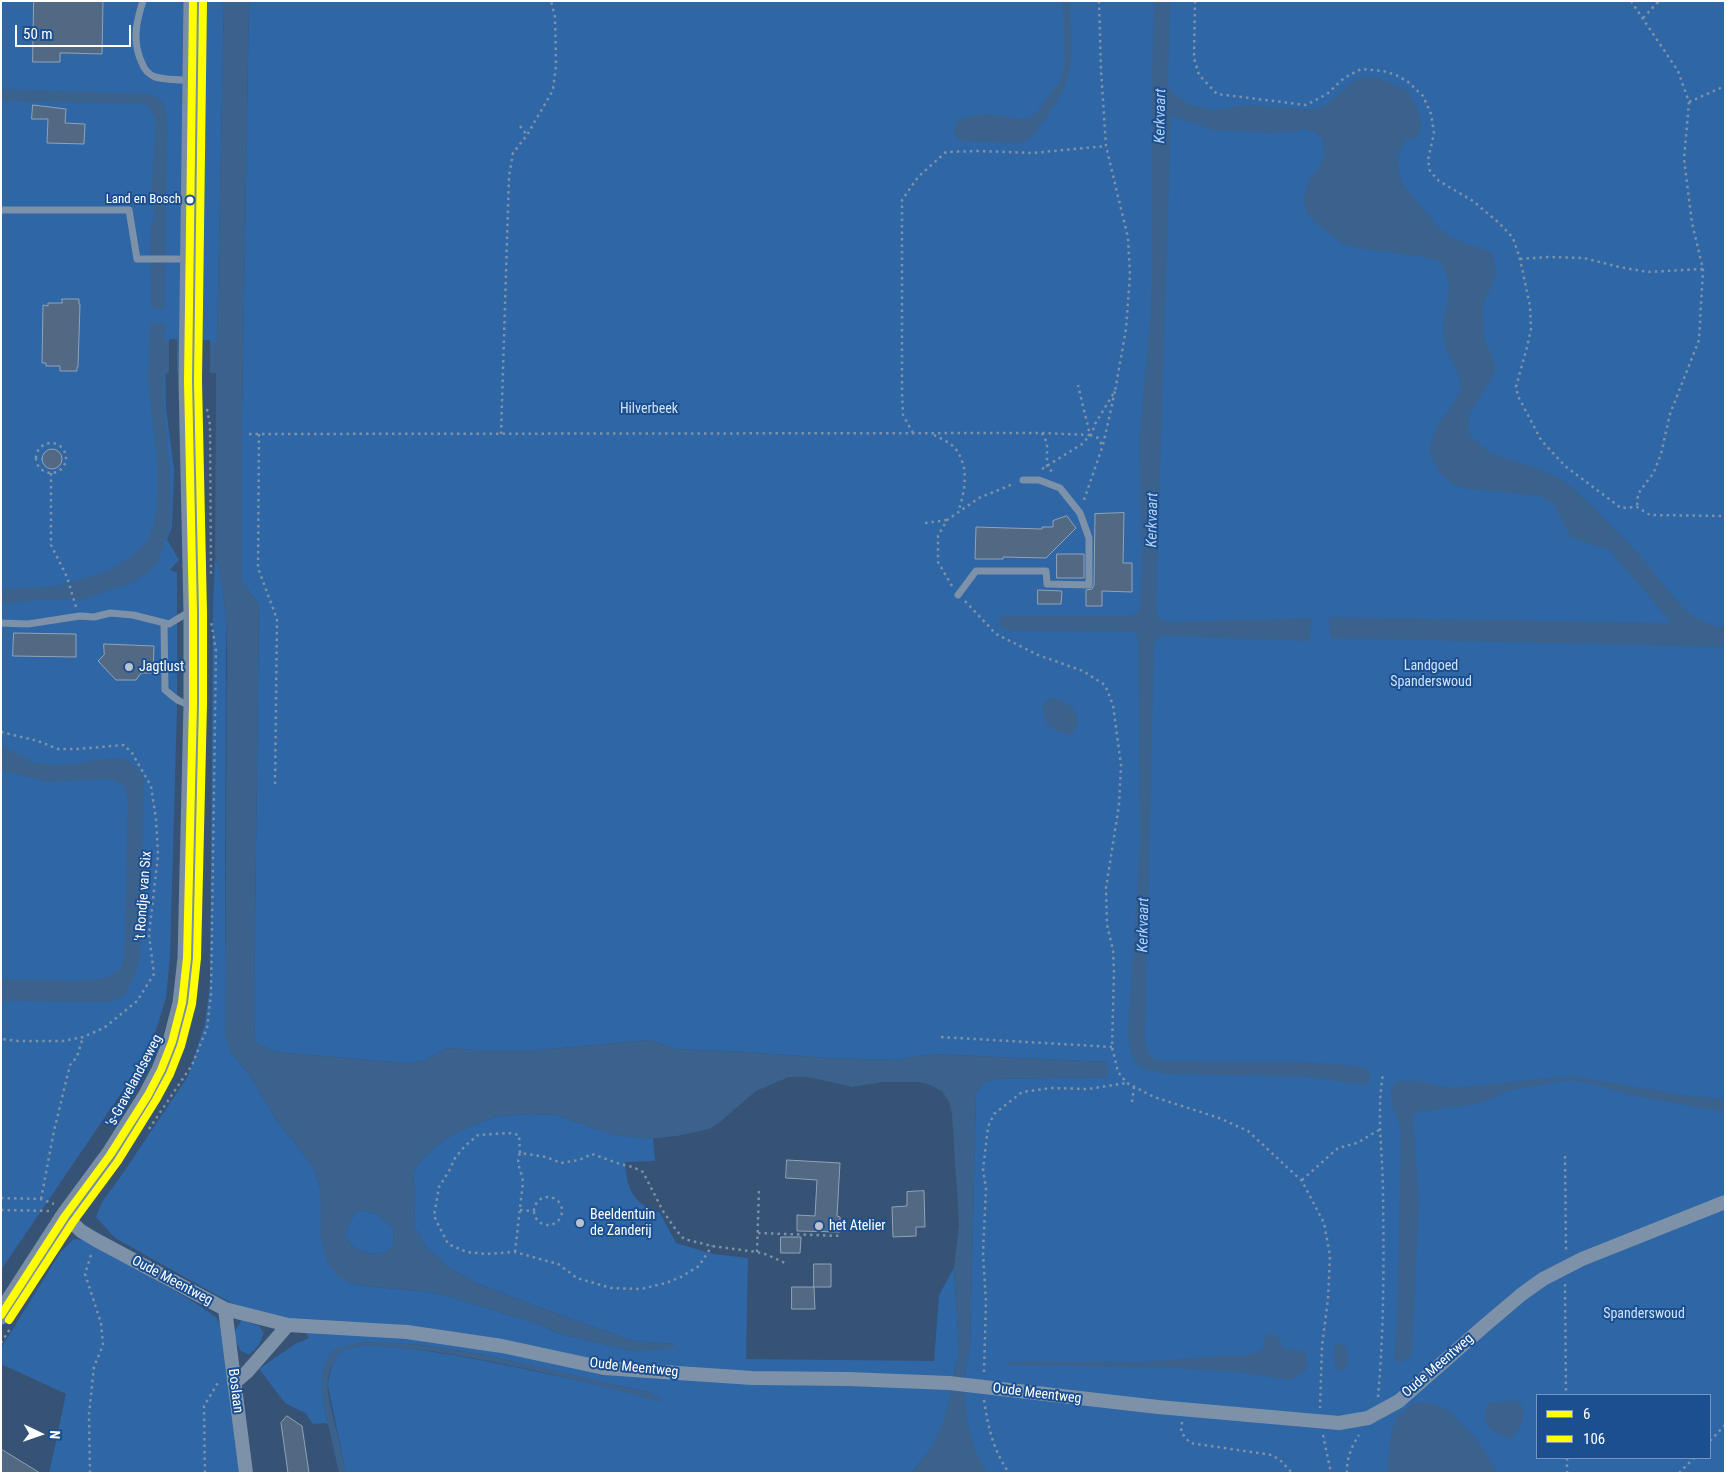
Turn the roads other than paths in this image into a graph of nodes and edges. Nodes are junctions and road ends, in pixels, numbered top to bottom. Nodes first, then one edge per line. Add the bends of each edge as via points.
1 (143, 1) edge
2 (193, 1) edge
3 (192, 80) junction
4 (1, 210) edge
5 (189, 258) junction
6 (1023, 480) road end
7 (958, 595) road end
8 (194, 614) junction
9 (1, 623) edge
10 (164, 623) junction
11 (193, 704) junction
12 (1725, 1202) edge
13 (65, 1216) junction
14 (226, 1309) junction
15 (1, 1315) edge
16 (288, 1325) junction
17 (234, 1383) junction
18 (246, 1473) edge

1 - 3 lane via 135,45 145,70 153,76
2 - 3 street
3 - 5 street
4 - 5 lane via 129,210 137,259
5 - 8 street via 188,381
6 - 7 lane via 1039,480 1060,488 1080,513 1089,538 1089,585 1047,584 1046,571 976,571
8 - 10 lane
8 - 11 street
9 - 10 lane via 28,624 110,613
10 - 11 lane via 166,690 177,700
11 - 13 street via 187,958 182,1003 172,1042 148,1095 106,1161
12 - 16 street, Oude Meentweg via 1543,1279 1399,1401 1358,1420 1339,1423 949,1383 752,1378 604,1368 502,1346 407,1332
13 - 14 street, Oude Meentweg via 96,1240
13 - 15 street
14 - 16 street, Oude Meentweg
14 - 17 street, Boslaan
16 - 17 street
17 - 18 street, Boslaan

